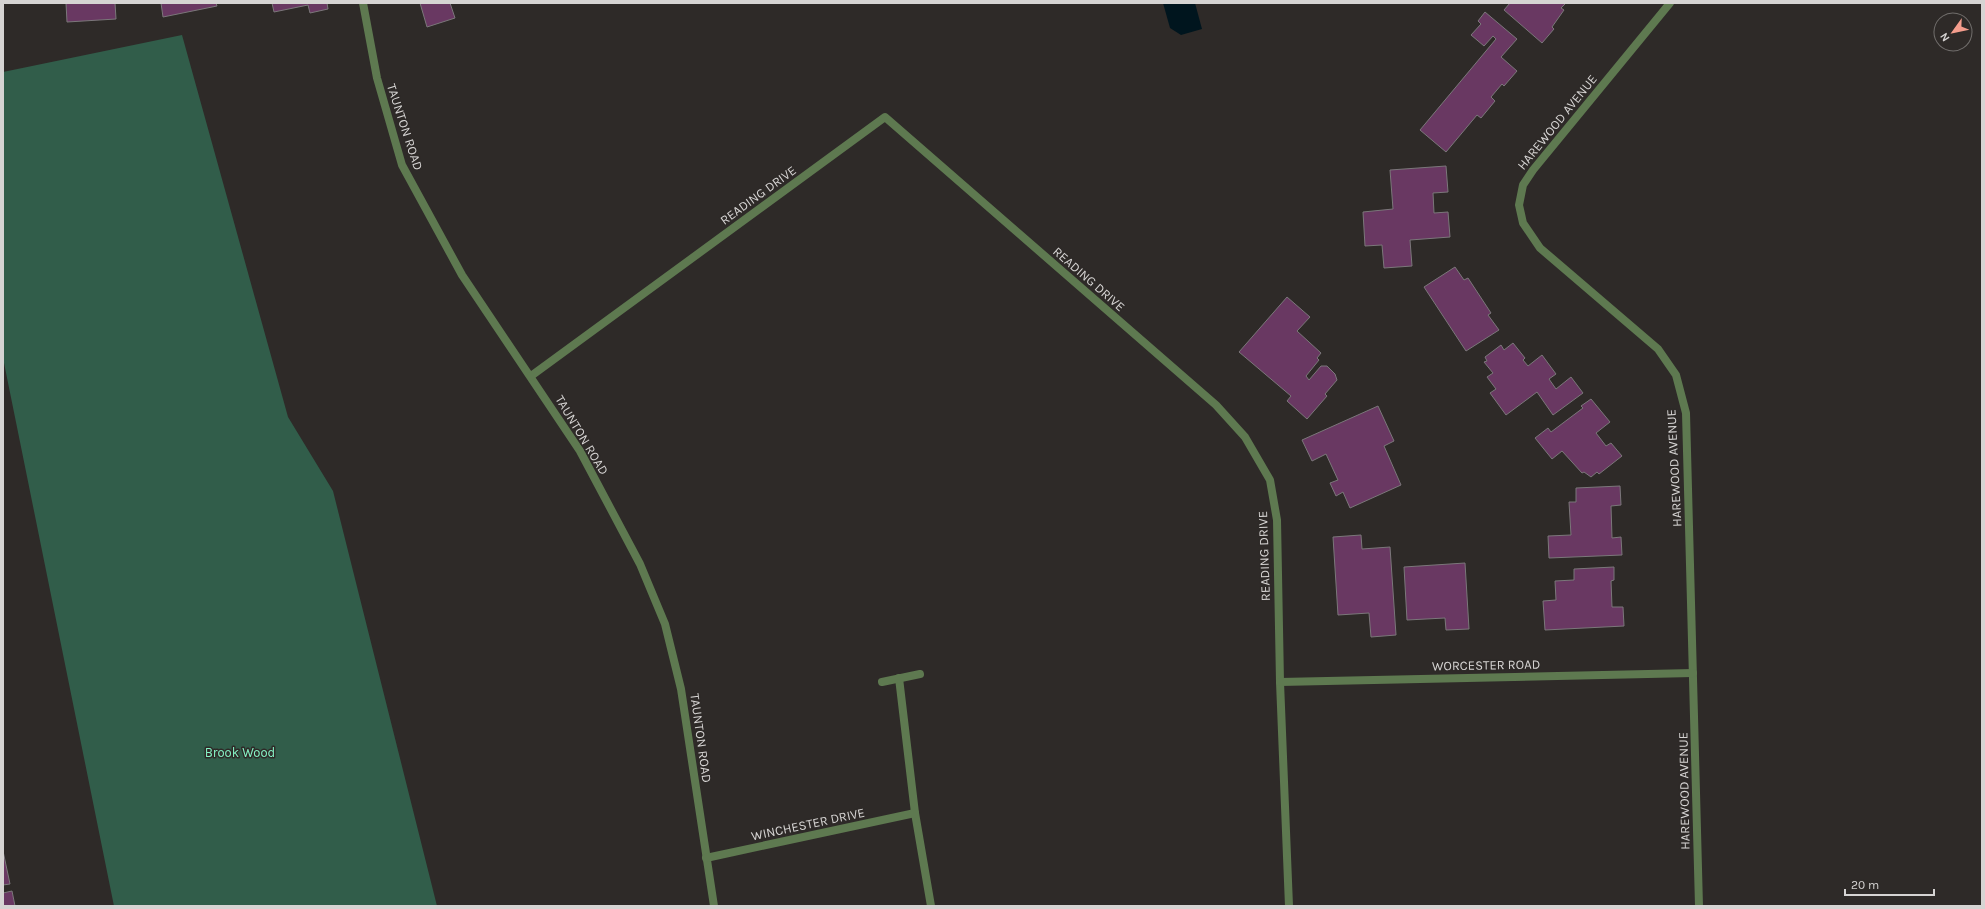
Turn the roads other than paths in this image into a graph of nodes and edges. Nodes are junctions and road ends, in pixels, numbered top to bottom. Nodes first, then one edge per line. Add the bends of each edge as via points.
1 (363, 3) edge
2 (1670, 3) edge
3 (531, 376) junction
4 (1693, 672) junction
5 (920, 674) dead end
6 (899, 678) junction
7 (882, 682) dead end
8 (1280, 682) junction
9 (916, 813) junction
10 (706, 858) junction
11 (714, 906) edge
12 (931, 906) edge
13 (1289, 906) edge
14 (1699, 906) edge

1 - 3 street, TAUNTON ROAD via 377,78 402,165 462,275
2 - 4 street, HAREWOOD AVENUE via 1533,170 1523,185 1519,205 1523,223 1540,248 1658,349 1676,375 1686,413
3 - 8 street, READING DRIVE via 885,117 1216,405 1245,437 1270,480 1277,520
3 - 10 street, TAUNTON ROAD via 580,451 607,500 640,564 665,624 681,689
4 - 8 street, WORCESTER ROAD
4 - 14 street, HAREWOOD AVENUE
5 - 6 street
6 - 7 street
6 - 9 street
8 - 13 street, READING DRIVE
9 - 10 street, WINCHESTER DRIVE
9 - 12 street
10 - 11 street, TAUNTON ROAD

